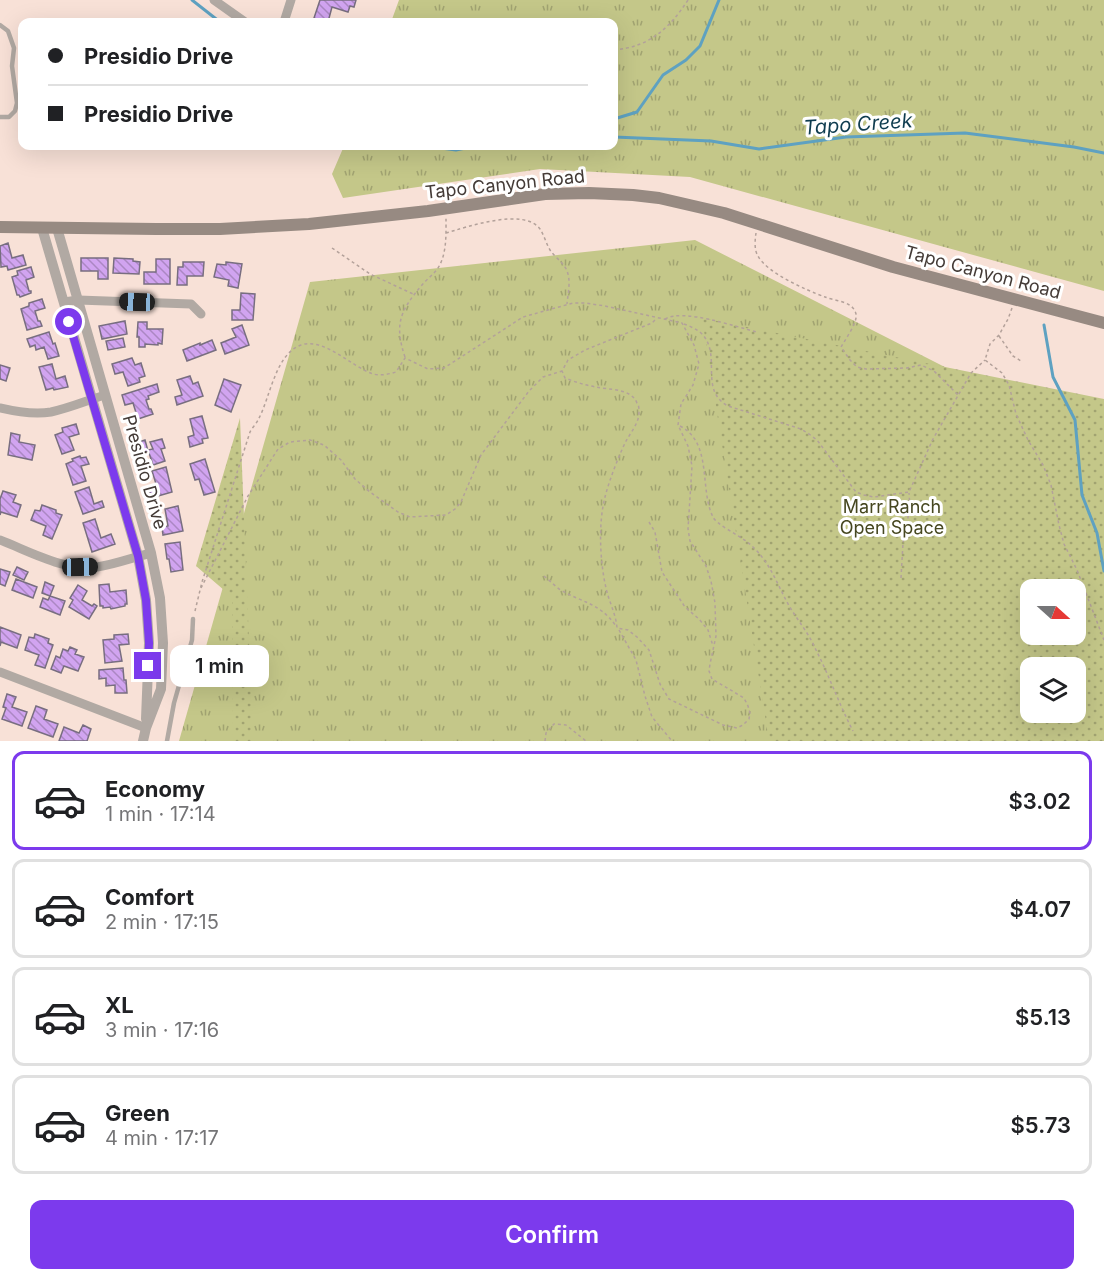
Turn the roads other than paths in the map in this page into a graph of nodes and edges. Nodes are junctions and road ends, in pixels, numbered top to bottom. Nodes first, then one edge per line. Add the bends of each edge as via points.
1 (214, 0) edge
2 (291, 0) edge
3 (239, 18) edge
4 (285, 18) edge
5 (0, 25) edge
6 (0, 117) edge
7 (0, 226) edge
8 (42, 228) junction
9 (57, 228) junction
10 (78, 300) junction
11 (64, 302) junction
12 (201, 314) dead end
13 (1104, 323) edge
14 (105, 395) junction
15 (92, 399) junction
16 (0, 408) edge
17 (0, 540) edge
18 (152, 553) junction
19 (138, 556) junction
20 (193, 619) road end
21 (0, 672) edge
22 (146, 728) junction
23 (143, 741) edge
24 (167, 741) edge

1 - 3 street
2 - 4 street
5 - 6 lane via 8,31 14,48 17,103 9,117
7 - 8 main road, Tapo Canyon Road
8 - 9 main road, Tapo Canyon Road
8 - 11 street, Presidio Drive
9 - 10 street, Presidio Drive
9 - 13 main road, Tapo Canyon Road via 220,229 309,224 528,196 633,195 724,213 893,267
10 - 11 street
10 - 12 street via 191,304
10 - 14 street, Presidio Drive
11 - 15 street, Presidio Drive
14 - 15 street
14 - 18 street, Presidio Drive
15 - 16 street via 52,412
15 - 19 street, Presidio Drive
17 - 19 street via 80,567
18 - 19 street
18 - 22 street, Presidio Drive via 163,643 161,689
19 - 22 street, Presidio Drive via 149,643
20 - 24 lane via 192,640
21 - 22 street
22 - 23 street, Presidio Drive

